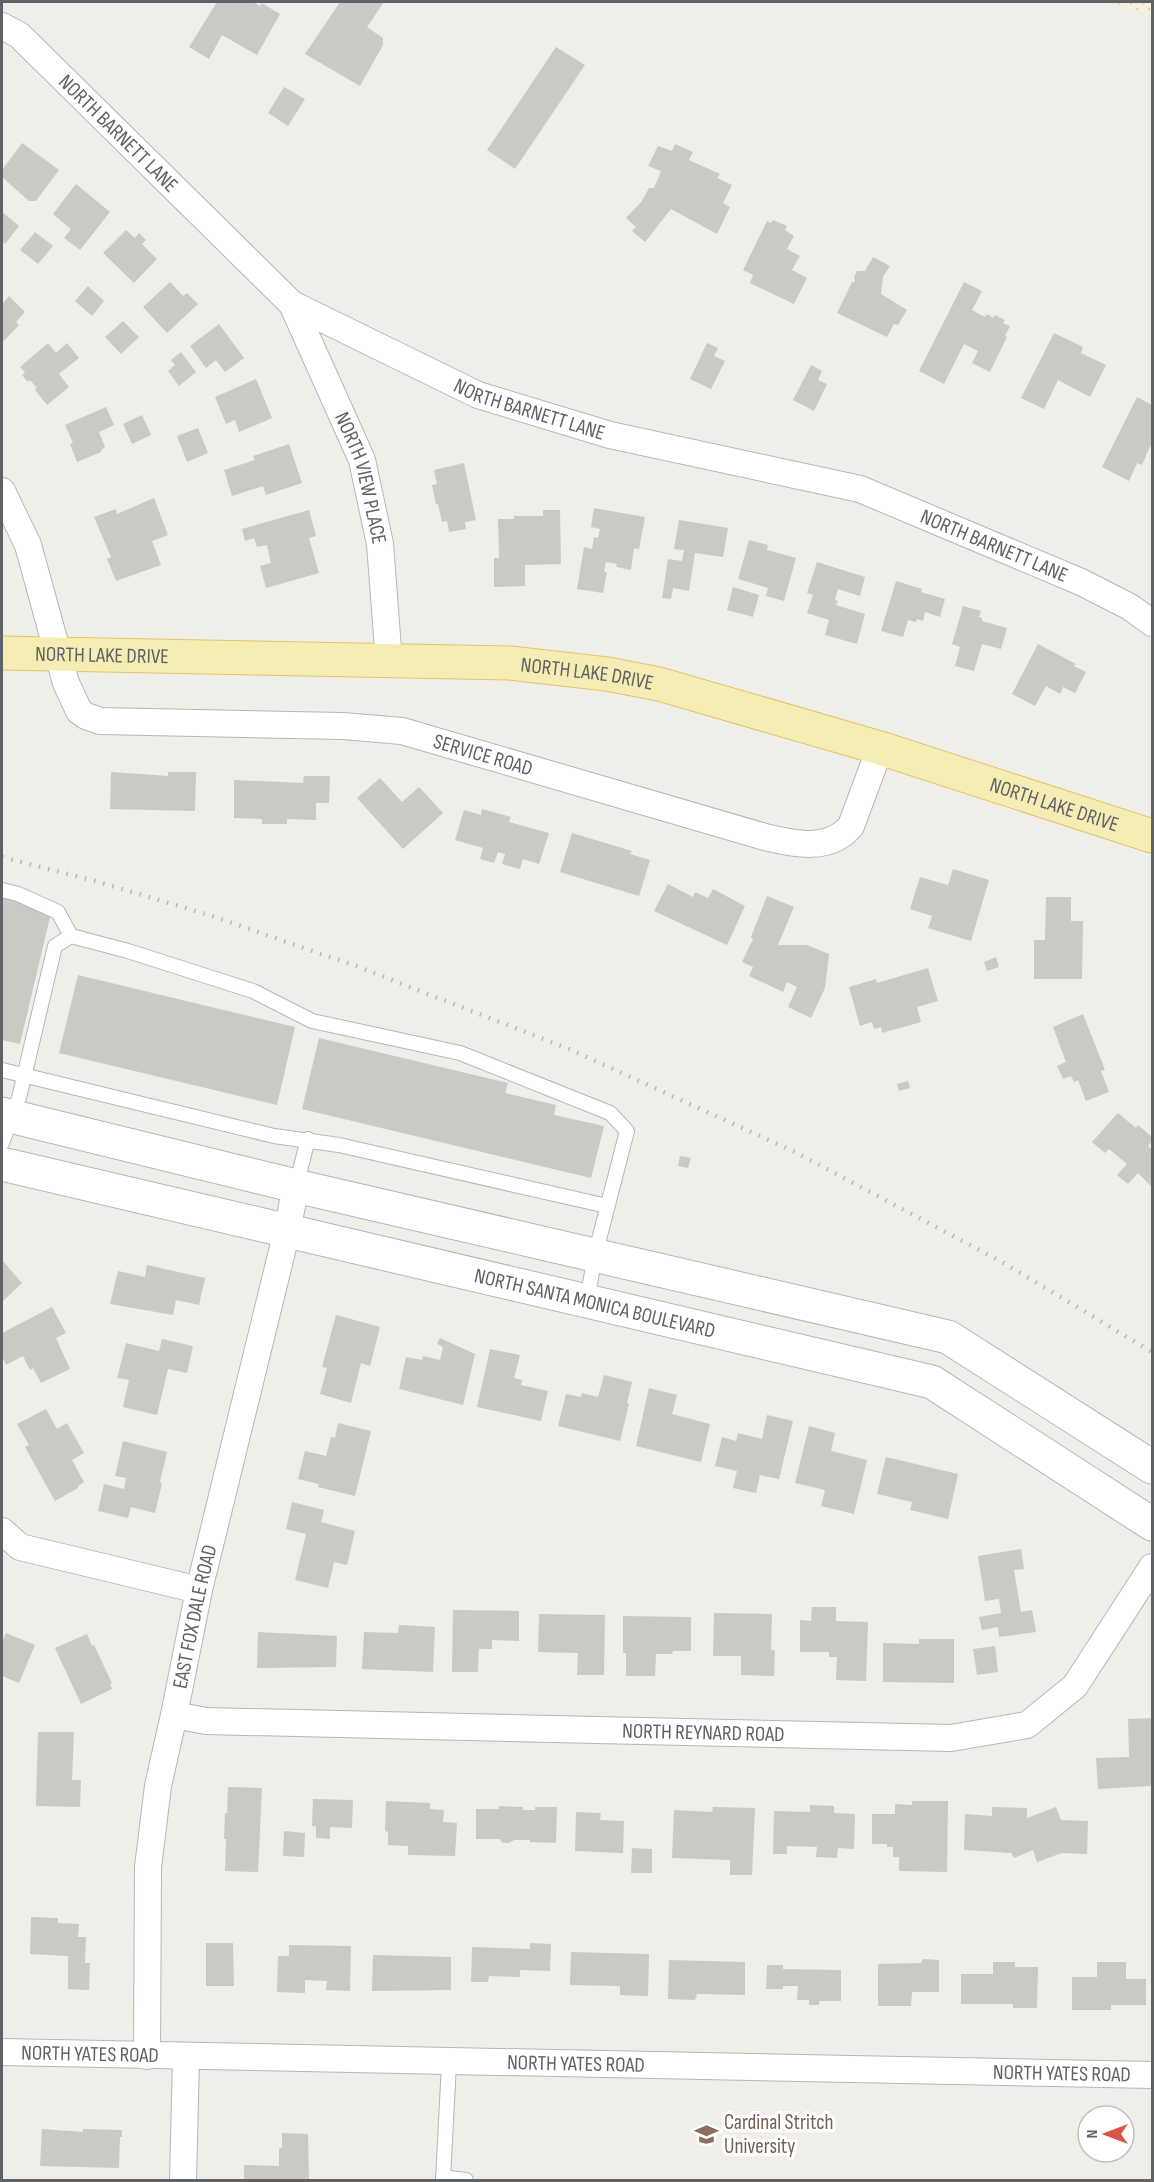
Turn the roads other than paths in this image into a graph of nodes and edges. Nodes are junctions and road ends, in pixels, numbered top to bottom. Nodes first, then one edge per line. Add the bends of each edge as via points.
1 (2, 26) edge
2 (292, 304) junction
3 (2, 491) edge
4 (1152, 623) edge
5 (2, 653) edge
6 (58, 654) junction
7 (389, 662) junction
8 (880, 748) junction
9 (1152, 836) edge
10 (2, 890) edge
11 (71, 936) junction
12 (2, 1070) edge
13 (24, 1075) junction
14 (5, 1125) edge
15 (308, 1139) junction
16 (2, 1164) edge
17 (296, 1186) junction
18 (607, 1206) junction
19 (287, 1230) junction
20 (595, 1255) junction
21 (587, 1301) junction
22 (1152, 1467) edge
23 (1152, 1524) edge
24 (2, 1532) edge
25 (1152, 1567) edge
26 (199, 1590) junction
27 (174, 1715) junction
28 (2, 2052) edge
29 (147, 2056) junction
30 (186, 2057) junction
31 (449, 2063) junction
32 (1152, 2076) edge
33 (443, 2179) edge
34 (183, 2181) edge
35 (466, 2181) edge

1 - 2 street, NORTH BARNETT LANE via 19,35
2 - 4 street, NORTH BARNETT LANE via 478,395 610,435 860,489 1081,582
2 - 7 street, NORTH VIEW PLACE via 362,460 380,544
3 - 6 street, SERVICE ROAD via 28,545
5 - 6 main road, NORTH LAKE DRIVE
6 - 7 main road, NORTH LAKE DRIVE
6 - 8 street, SERVICE ROAD via 79,711 100,721 343,726 402,731 787,842 830,842 843,835 851,826
7 - 8 main road, NORTH LAKE DRIVE via 510,663 628,677
8 - 9 main road, NORTH LAKE DRIVE
10 - 11 lane via 58,912
11 - 13 lane via 55,946
11 - 18 lane via 253,991 312,1020 460,1053 610,1113 627,1131
12 - 13 lane
13 - 14 lane
13 - 15 lane via 274,1136
14 - 17 street
15 - 17 lane
15 - 18 lane
16 - 19 street, NORTH SANTA MONICA BOULEVARD
17 - 19 street, EAST FOX DALE ROAD
17 - 20 street
18 - 20 lane
19 - 21 street, NORTH SANTA MONICA BOULEVARD
19 - 26 street, EAST FOX DALE ROAD
20 - 21 lane
20 - 22 street via 948,1337
21 - 23 street, NORTH SANTA MONICA BOULEVARD via 932,1383
24 - 26 street via 20,1547
25 - 27 street, NORTH REYNARD ROAD via 1075,1686 1027,1725 951,1738 206,1721
26 - 27 street, EAST FOX DALE ROAD
27 - 29 street, EAST FOX DALE ROAD via 158,1786 148,1867
28 - 29 street, NORTH YATES ROAD
29 - 30 street, NORTH YATES ROAD
30 - 31 street, NORTH YATES ROAD
30 - 34 street
31 - 32 street, NORTH YATES ROAD
31 - 33 lane
33 - 35 lane

